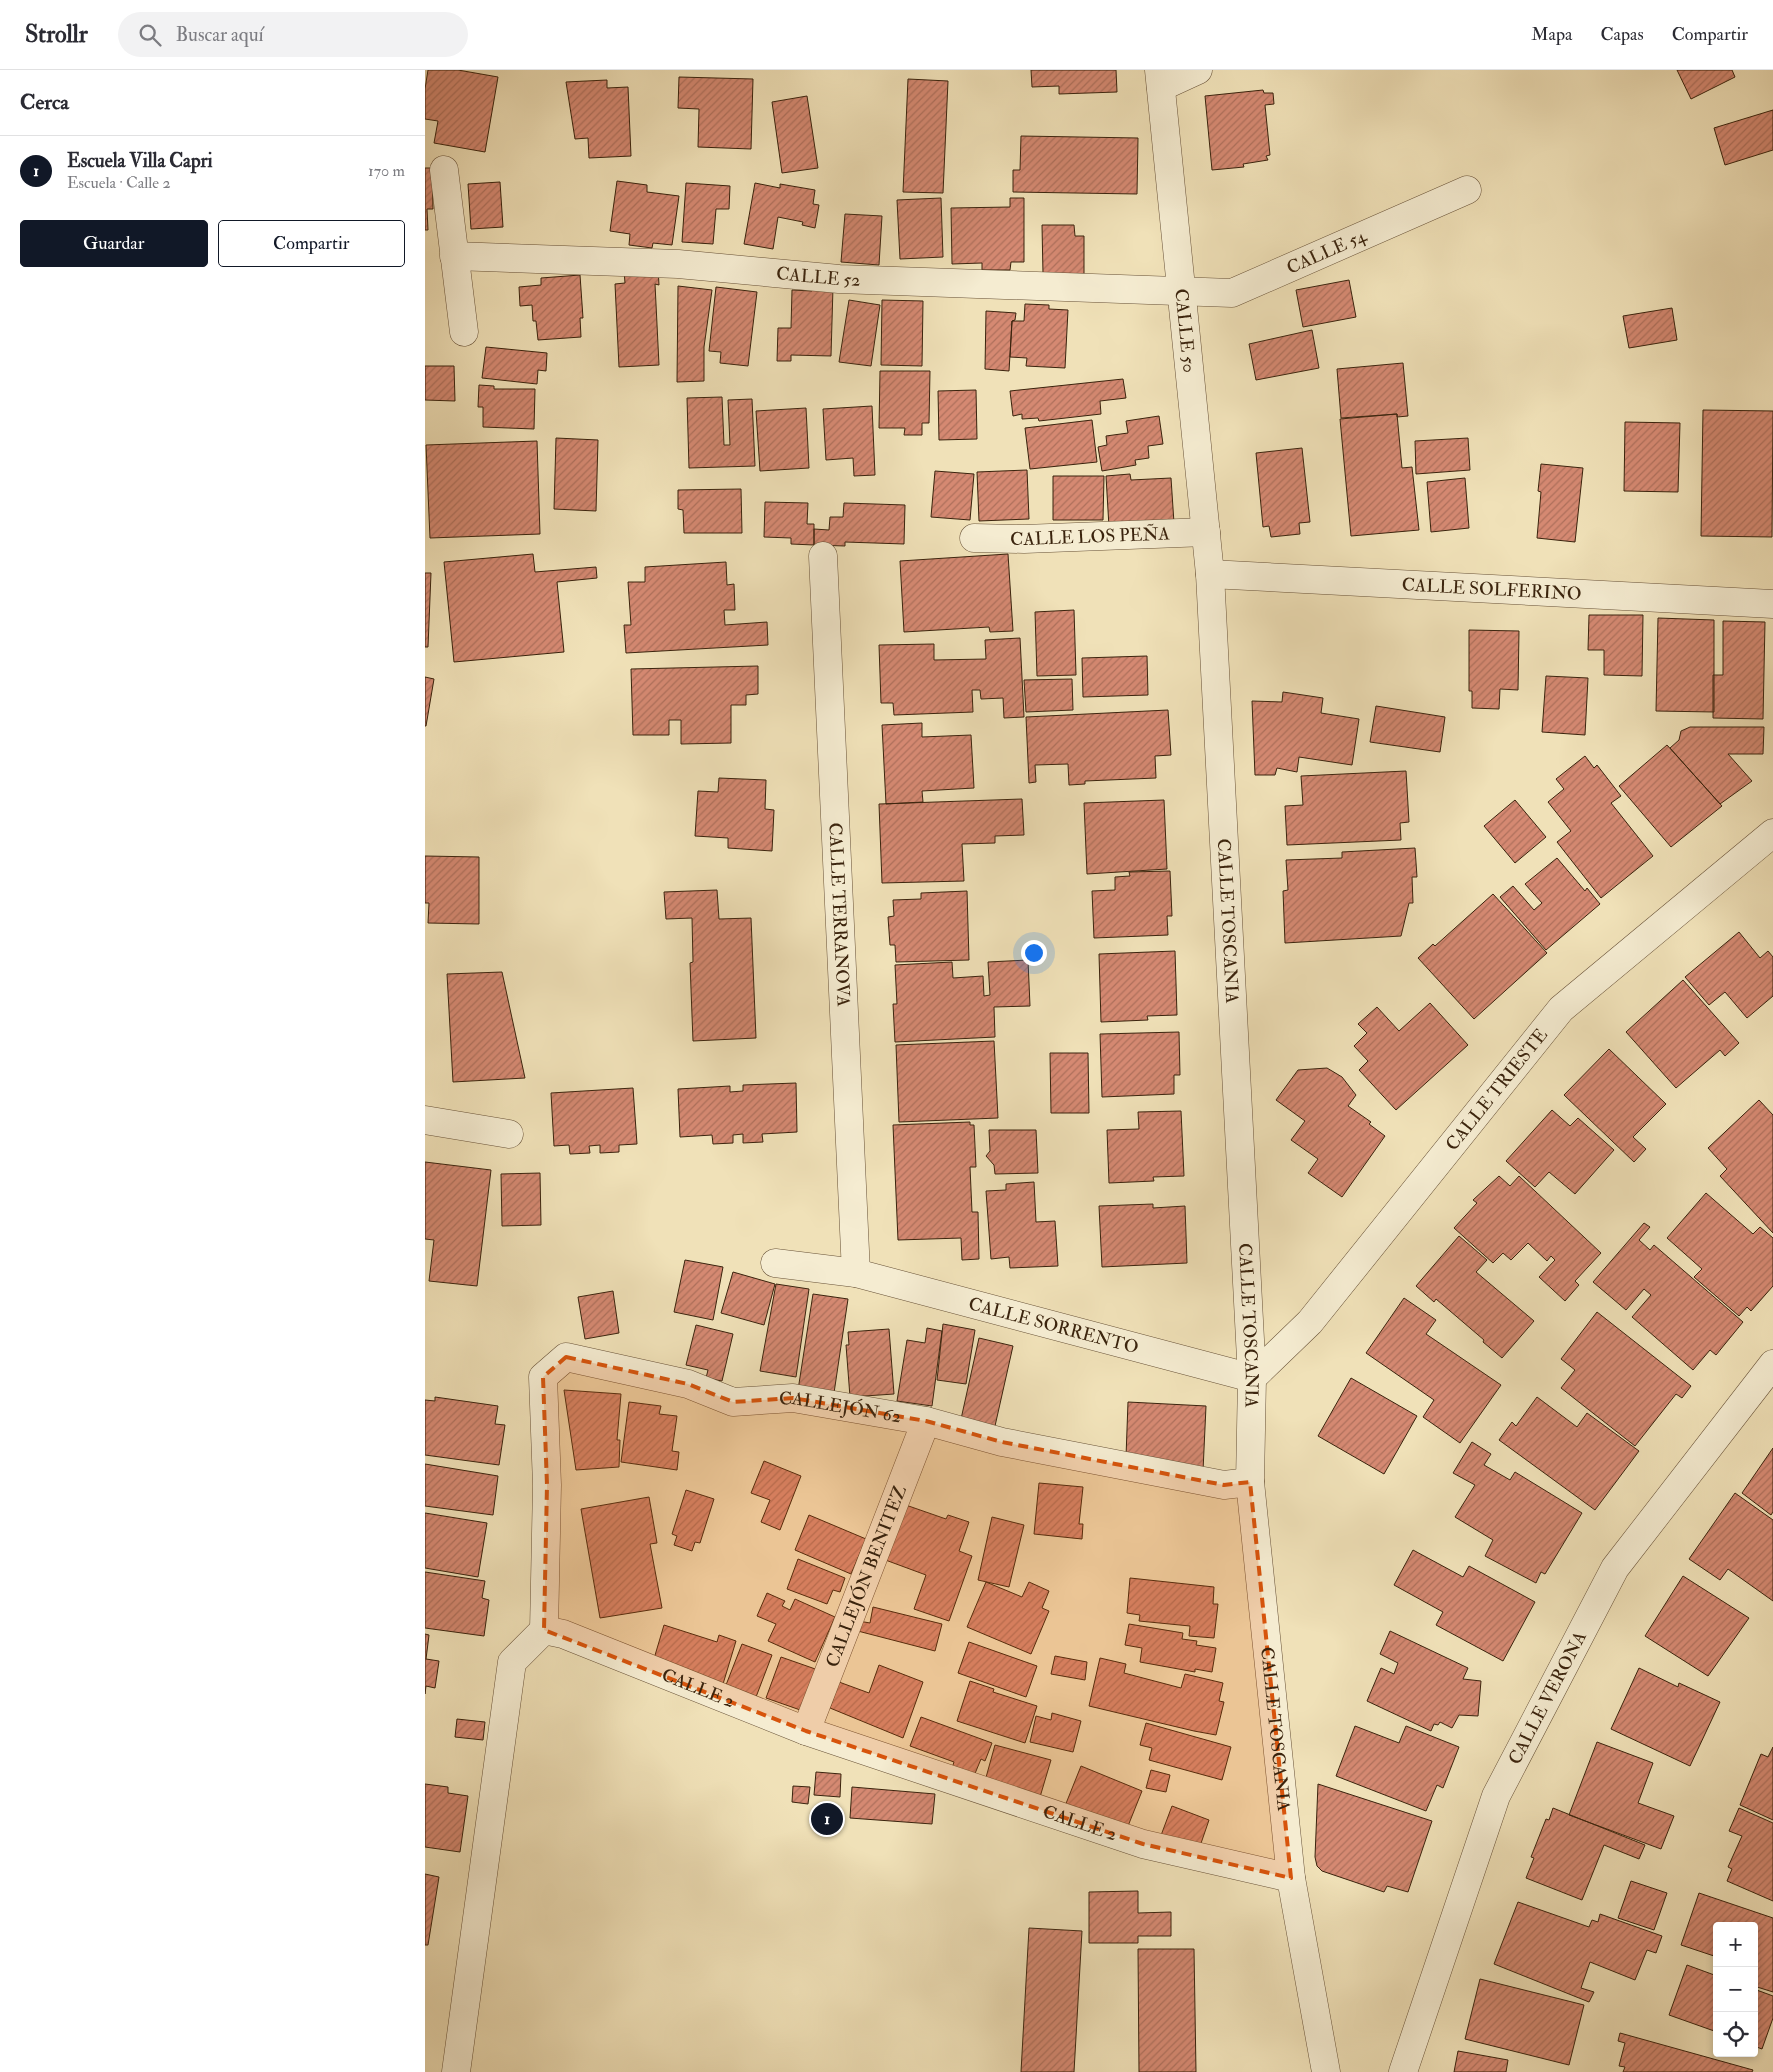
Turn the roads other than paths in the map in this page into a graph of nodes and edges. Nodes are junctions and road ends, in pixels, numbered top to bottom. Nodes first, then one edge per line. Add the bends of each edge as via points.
1 (1198, 70) edge
2 (1160, 79) edge
3 (444, 170) dead end
4 (1467, 190) dead end
5 (454, 256) junction
6 (1182, 293) junction
7 (465, 332) dead end
8 (1206, 532) junction
9 (974, 538) dead end
10 (823, 556) dead end
11 (1210, 574) junction
12 (1773, 604) edge
13 (1773, 834) edge
14 (425, 1120) edge
15 (509, 1134) dead end
16 (775, 1263) dead end
17 (856, 1273) junction
18 (1773, 1364) edge
19 (1252, 1378) junction
20 (925, 1421) junction
21 (1250, 1482) junction
22 (544, 1630) junction
23 (806, 1731) junction
24 (1291, 1878) junction
25 (456, 2072) edge
26 (1326, 2072) edge
27 (1403, 2072) edge

1 - 2 street
2 - 6 street, CALLE 50
3 - 5 street
4 - 6 street, CALLE 54 via 1232,293
5 - 6 street, CALLE 52 via 678,264 839,279
5 - 7 street
6 - 8 street, CALLE 50
8 - 9 street, CALLE LOS PEÑA
8 - 11 street, CALLE 50
10 - 17 street, CALLE TERRANOVA
11 - 12 street, CALLE SOLFERINO
11 - 19 street, CALLE TOSCANIA
13 - 19 street, CALLE TRIESTE via 1561,1009 1310,1322
14 - 15 street
16 - 17 street, CALLE SORRENTO
17 - 19 street, CALLE SORRENTO
18 - 27 street, CALLE VERONA via 1610,1577 1496,1796
19 - 21 street, CALLE TOSCANIA
20 - 21 street, CALLEJÓN 62 via 1002,1442 1224,1485
20 - 22 street, CALLEJÓN 62 via 793,1398 733,1402 688,1384 566,1357 543,1377 547,1485
20 - 23 street, CALLEJÓN BENITEZ
21 - 24 street, CALLE TOSCANIA
22 - 23 street, CALLE 2 via 563,1634
22 - 25 street via 513,1662
23 - 24 street, CALLE 2 via 1143,1844
24 - 26 street, CALLE TOSCANIA

